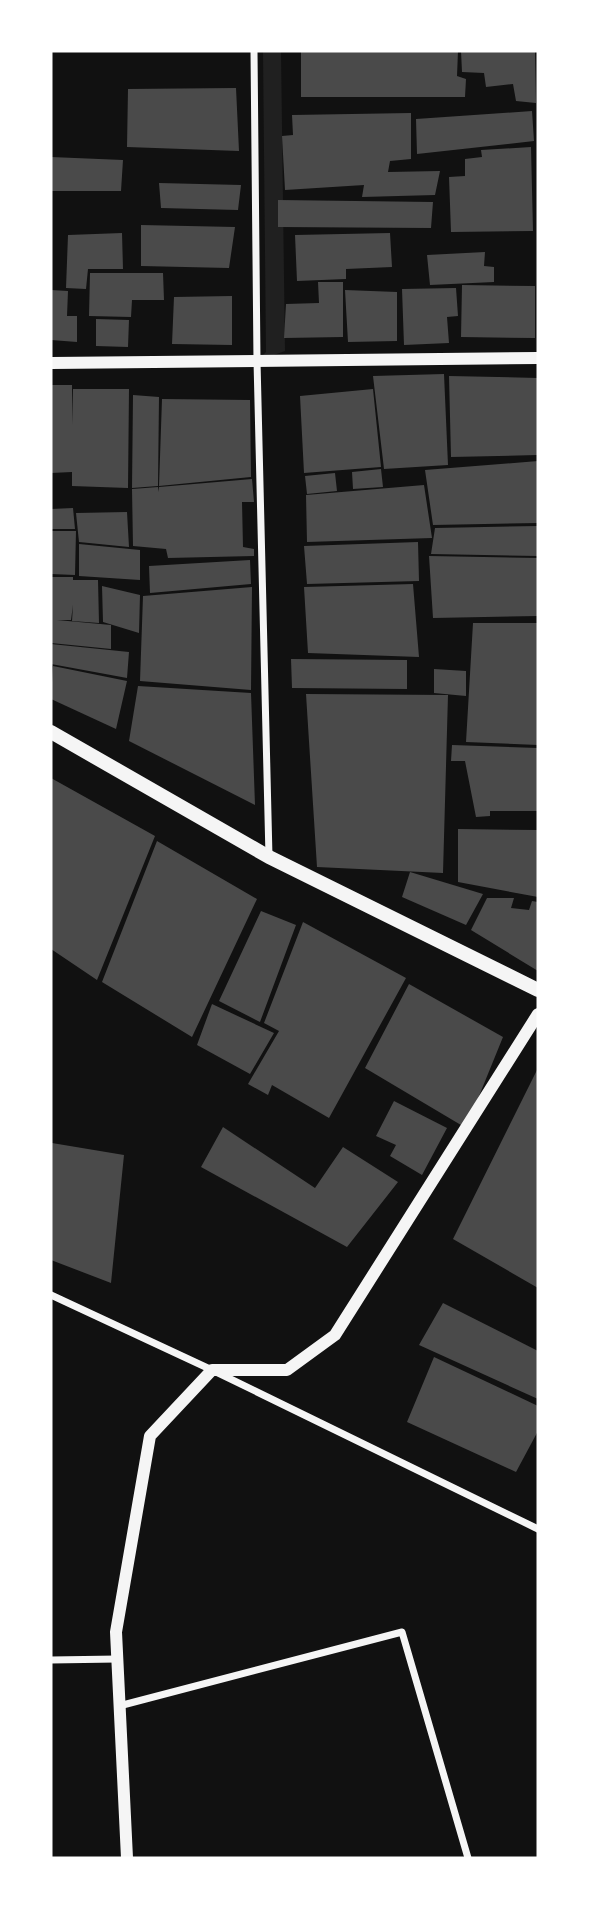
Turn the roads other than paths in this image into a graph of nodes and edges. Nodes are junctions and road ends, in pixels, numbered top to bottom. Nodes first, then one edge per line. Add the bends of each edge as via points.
1 (254, 51) edge
2 (538, 358) edge
3 (257, 361) junction
4 (51, 363) edge
5 (51, 732) edge
6 (269, 857) junction
7 (538, 990) edge
8 (538, 1014) edge
9 (51, 1295) edge
10 (212, 1370) junction
11 (538, 1529) edge
12 (51, 1660) edge
13 (117, 1660) junction
14 (119, 1706) junction
15 (127, 1858) edge
16 (468, 1858) edge

1 - 3 street
2 - 3 street
3 - 4 street
3 - 6 street
5 - 6 main road
6 - 7 main road
8 - 10 street via 335,1335 287,1370
9 - 10 street
10 - 11 street
10 - 13 street via 150,1436 116,1632
12 - 13 street
13 - 14 street
14 - 15 street
14 - 16 street via 402,1632

